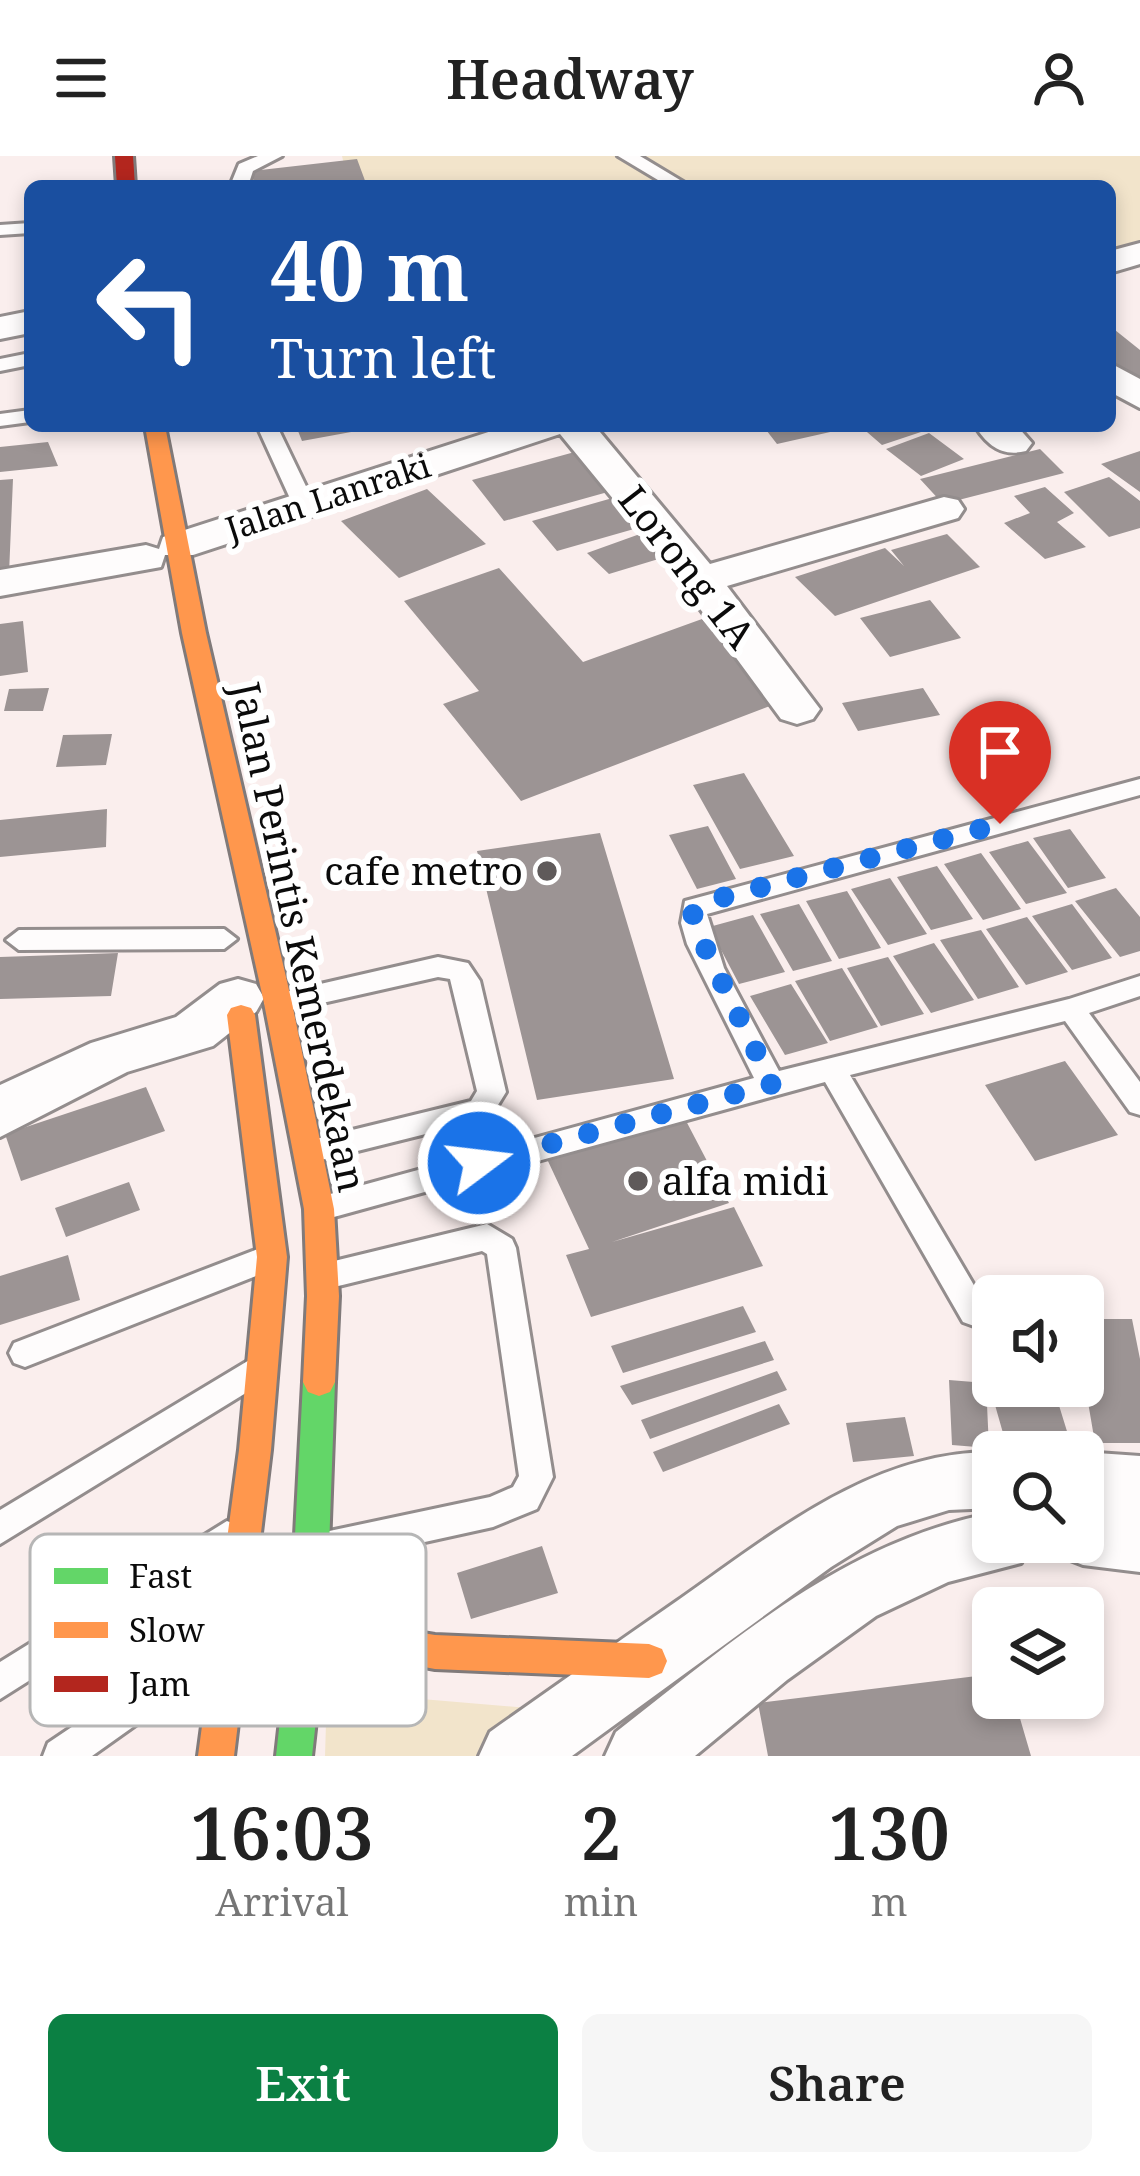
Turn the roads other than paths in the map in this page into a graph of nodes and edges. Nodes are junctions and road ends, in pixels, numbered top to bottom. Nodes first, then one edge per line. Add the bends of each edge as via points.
1 (273, 156) edge
2 (627, 156) edge
3 (241, 180) edge
4 (670, 180) edge
5 (1116, 379) edge
6 (1140, 397) edge
7 (155, 432) edge
8 (270, 432) edge
9 (528, 432) edge
10 (579, 432) edge
11 (304, 505) junction
12 (944, 509) dead end
13 (155, 554) junction
14 (700, 580) junction
15 (0, 583) edge
16 (796, 709) dead end
17 (1140, 787) edge
18 (19, 940) dead end
19 (237, 966) junction
20 (1140, 986) edge
21 (1071, 1009) junction
22 (833, 1071) junction
23 (772, 1084) junction
24 (1140, 1104) edge
25 (0, 1116) edge
26 (309, 1151) junction
27 (319, 1209) junction
28 (272, 1257) junction
29 (322, 1276) junction
30 (972, 1310) edge
31 (25, 1354) dead end
32 (264, 1364) junction
33 (972, 1481) edge
34 (1104, 1482) edge
35 (1140, 1485) edge
36 (246, 1525) junction
37 (0, 1528) edge
38 (232, 1534) edge
39 (245, 1534) edge
40 (312, 1534) edge
41 (390, 1534) edge
42 (1104, 1538) edge
43 (1140, 1542) edge
44 (972, 1545) edge
45 (426, 1652) edge
46 (649, 1661) junction
47 (30, 1663) edge
48 (0, 1682) edge
49 (104, 1726) edge
50 (219, 1726) edge
51 (297, 1726) edge
52 (61, 1756) edge
53 (216, 1756) edge
54 (294, 1756) edge
55 (514, 1756) edge
56 (640, 1756) edge

1 - 3 lane via 245,168
2 - 4 lane
5 - 6 street
7 - 13 highway, Jalan Perintis Kemerdekaan
8 - 11 lane
9 - 11 street, Jalan Lanraki
10 - 14 street, Lorong 1A
11 - 13 street, Jalan Lanraki
12 - 14 street
13 - 15 street, Jalan Lanraki
13 - 19 highway, Jalan Perintis Kemerdekaan via 220,753
14 - 16 street, Lorong 1A
17 - 23 lane via 694,908 717,979
18 - 19 lane
19 - 25 street via 194,1032 110,1057
19 - 26 highway, Jalan Perintis Kemerdekaan
19 - 26 lane via 438,967 458,970 466,981 492,1092 480,1110
19 - 28 highway, Jalan Perintis Kemerdekaan
20 - 21 lane
21 - 22 lane
21 - 24 lane
22 - 23 lane
22 - 30 lane
23 - 27 lane
26 - 27 highway, Jalan Perintis Kemerdekaan
27 - 29 highway, Jalan Perintis Kemerdekaan
28 - 31 lane
28 - 32 highway, Jalan Perintis Kemerdekaan
29 - 40 highway, Jalan Perintis Kemerdekaan
29 - 41 lane via 487,1237 501,1248 536,1477 525,1498 493,1512
32 - 36 highway, Jalan Perintis Kemerdekaan
32 - 37 lane
33 - 46 street via 880,1503
34 - 35 street
36 - 38 lane
36 - 39 highway, Jalan Perintis Kemerdekaan
42 - 43 street
44 - 56 street via 910,1564 796,1634
45 - 46 highway
46 - 55 street
47 - 48 lane
49 - 52 lane
50 - 53 highway, Jalan Perintis Kemerdekaan
51 - 54 highway, Jalan Perintis Kemerdekaan

